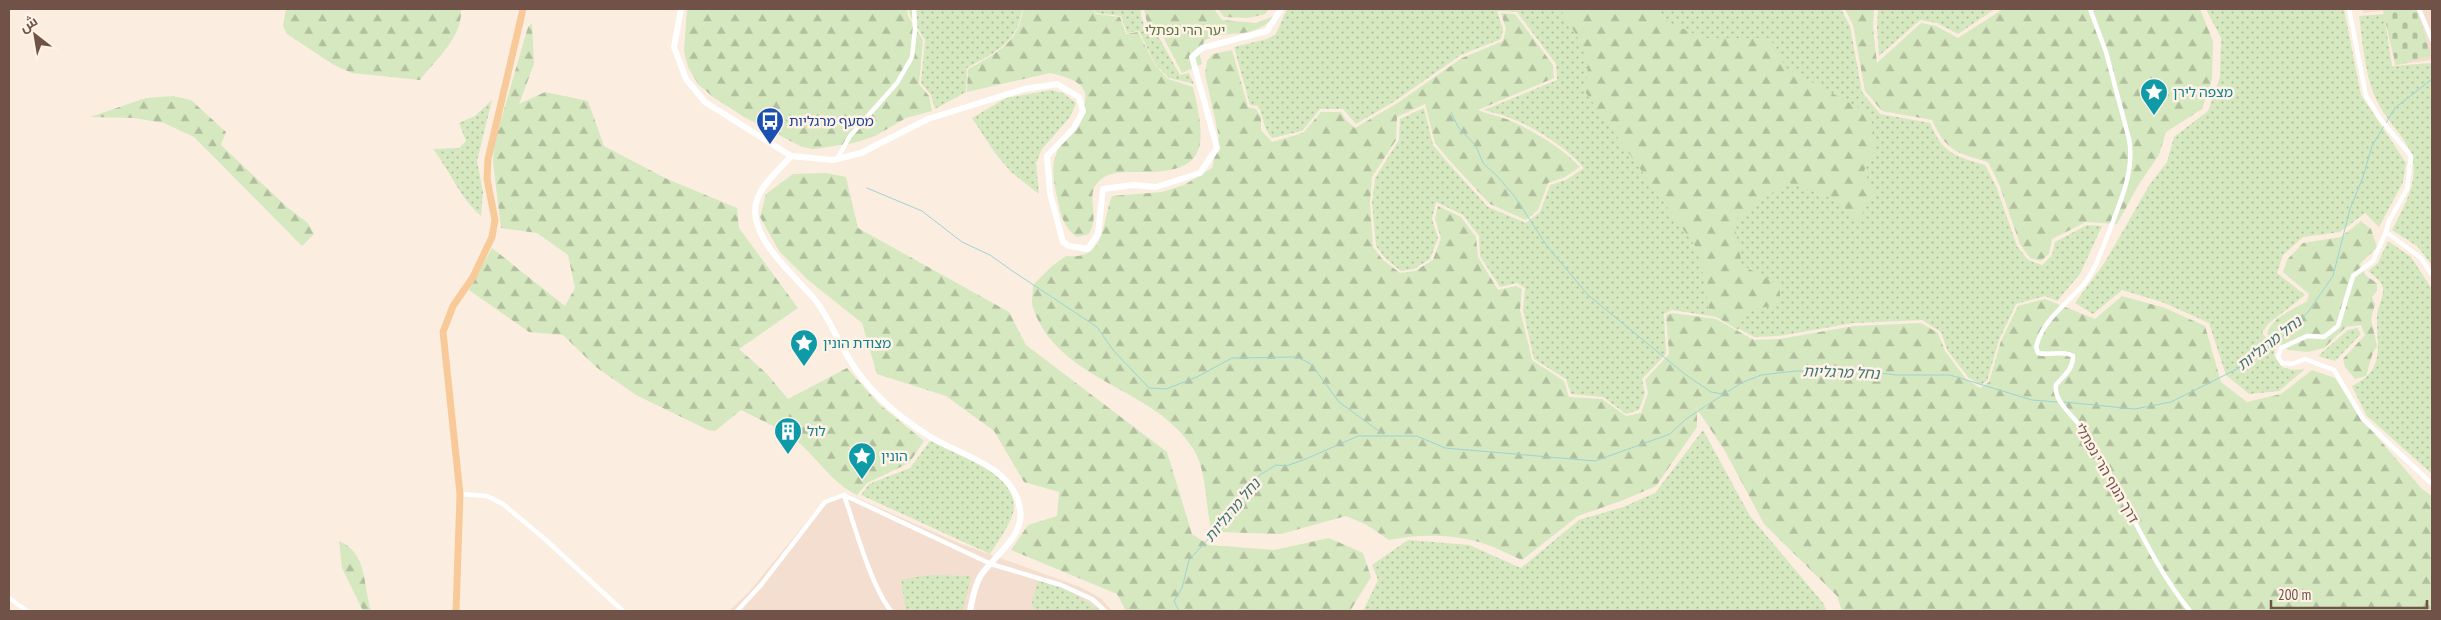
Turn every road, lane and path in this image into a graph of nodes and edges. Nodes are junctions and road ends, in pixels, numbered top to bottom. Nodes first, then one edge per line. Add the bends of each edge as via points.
1 (523, 9) edge
2 (681, 9) edge
3 (914, 9) edge
4 (1281, 9) edge
5 (2090, 9) edge
6 (2349, 9) edge
7 (2419, 9) edge
8 (2430, 30) edge
9 (2432, 40) edge
10 (791, 156) junction
11 (836, 160) junction
12 (2386, 232) junction
13 (2432, 275) edge
14 (2432, 484) edge
15 (460, 494) junction
16 (844, 495) junction
17 (991, 564) junction
18 (9, 598) edge
19 (27, 611) edge
20 (456, 611) edge
21 (623, 611) edge
22 (737, 611) edge
23 (891, 611) edge
24 (970, 611) edge
25 (1105, 611) edge
26 (2190, 611) edge

1 - 15 main road via 488,159 495,220 492,237 473,277 453,306 443,332
2 - 10 main road via 674,47 686,79 706,102
3 - 11 street via 912,57 897,83 850,136
4 - 11 main road via 1267,31 1202,48 1192,57 1217,148 1200,173 1156,187 1133,185 1102,189 1098,234 1088,249 1063,242 1050,193 1047,156 1074,128 1083,111 1079,97 1057,84 1024,89 928,119 861,153
5 - 26 street, דרך הנוף הרי נפתלי via 2106,52 2131,151 2128,173 2121,203 2093,270 2047,323 2036,347 2044,354 2072,356 2069,371 2056,385 2057,396 2091,441 2156,564
6 - 12 street via 2366,96 2382,122 2411,156 2407,189 2388,221
7 - 8 street
8 - 9 street
10 - 11 main road
10 - 17 main road via 758,197 756,222 760,235 817,302 849,359 888,406 930,437 995,470 1012,492 1020,508 1019,524 1006,547
12 - 13 street via 2421,258
12 - 14 street via 2373,261 2353,276 2338,326 2324,336 2307,336 2281,348 2278,357 2282,362 2292,364 2304,359 2334,370 2363,420
15 - 20 main road
15 - 21 street via 487,496 510,510
16 - 17 street
16 - 22 street via 825,502
16 - 23 street via 866,558
17 - 24 main road via 980,577
17 - 25 street via 1062,585 1092,599
18 - 19 street

